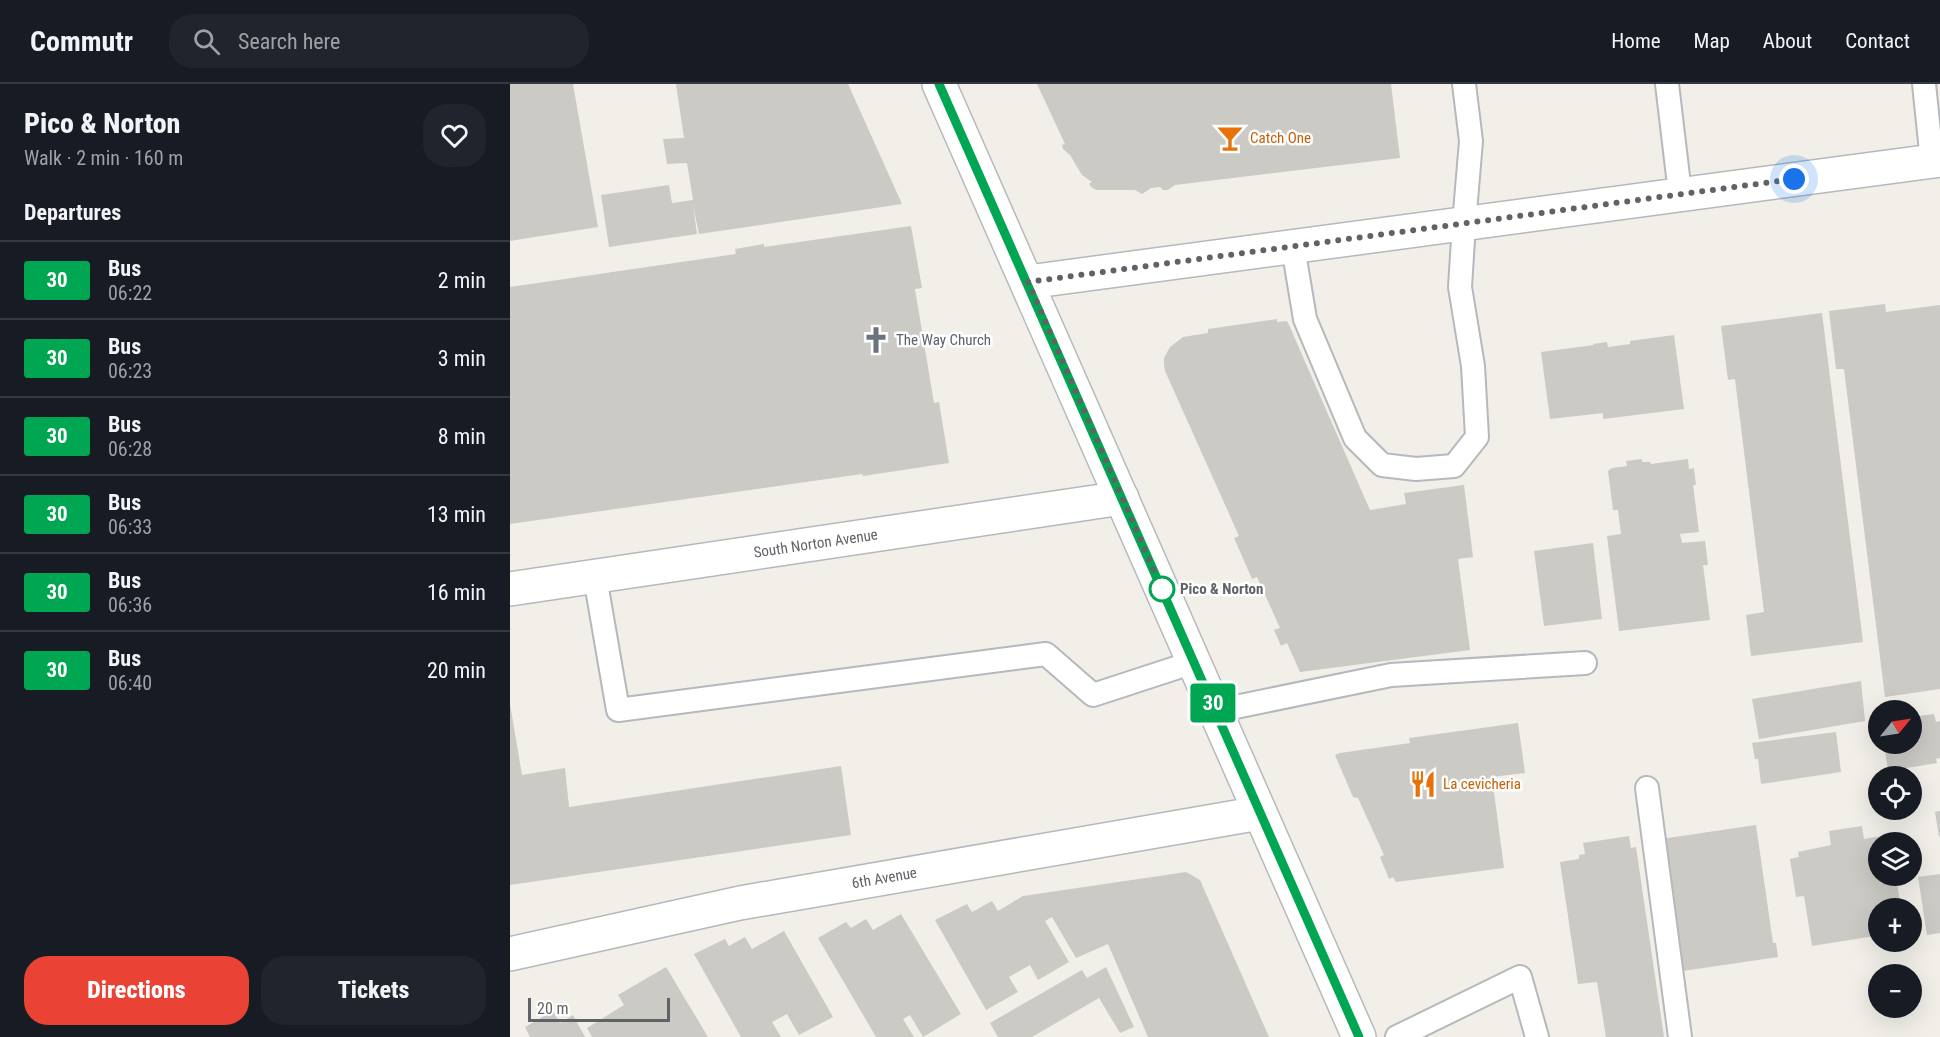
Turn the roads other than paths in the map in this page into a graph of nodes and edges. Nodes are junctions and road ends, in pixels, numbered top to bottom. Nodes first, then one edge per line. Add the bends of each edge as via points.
1 (939, 84) edge
2 (1464, 84) edge
3 (1667, 84) edge
4 (1924, 84) edge
5 (1936, 160) edge
6 (1680, 193) junction
7 (1464, 224) junction
8 (1293, 247) junction
9 (1028, 282) junction
10 (1122, 498) junction
11 (595, 577) junction
12 (510, 589) edge
13 (1194, 662) junction
14 (1585, 663) dead end
15 (1216, 711) junction
16 (1647, 788) dead end
17 (1260, 813) junction
18 (510, 954) edge
19 (1359, 1037) edge
20 (1397, 1037) edge
21 (1537, 1037) edge
22 (1680, 1037) edge

1 - 9 street
2 - 7 lane via 1471,141
3 - 6 lane
4 - 5 lane
5 - 6 street
6 - 7 street
7 - 8 street
7 - 8 lane via 1460,287 1473,366 1477,437 1454,466 1416,469 1382,465 1355,438 1305,319
8 - 9 street
9 - 10 street
10 - 11 street, South Norton Avenue
10 - 13 street
11 - 12 street, South Norton Avenue
11 - 13 lane via 618,711 1046,654 1093,695
13 - 15 street
14 - 15 lane via 1391,675
15 - 17 street
16 - 22 lane
17 - 18 street, 6th Avenue via 740,903
17 - 19 street
20 - 21 lane via 1521,976

